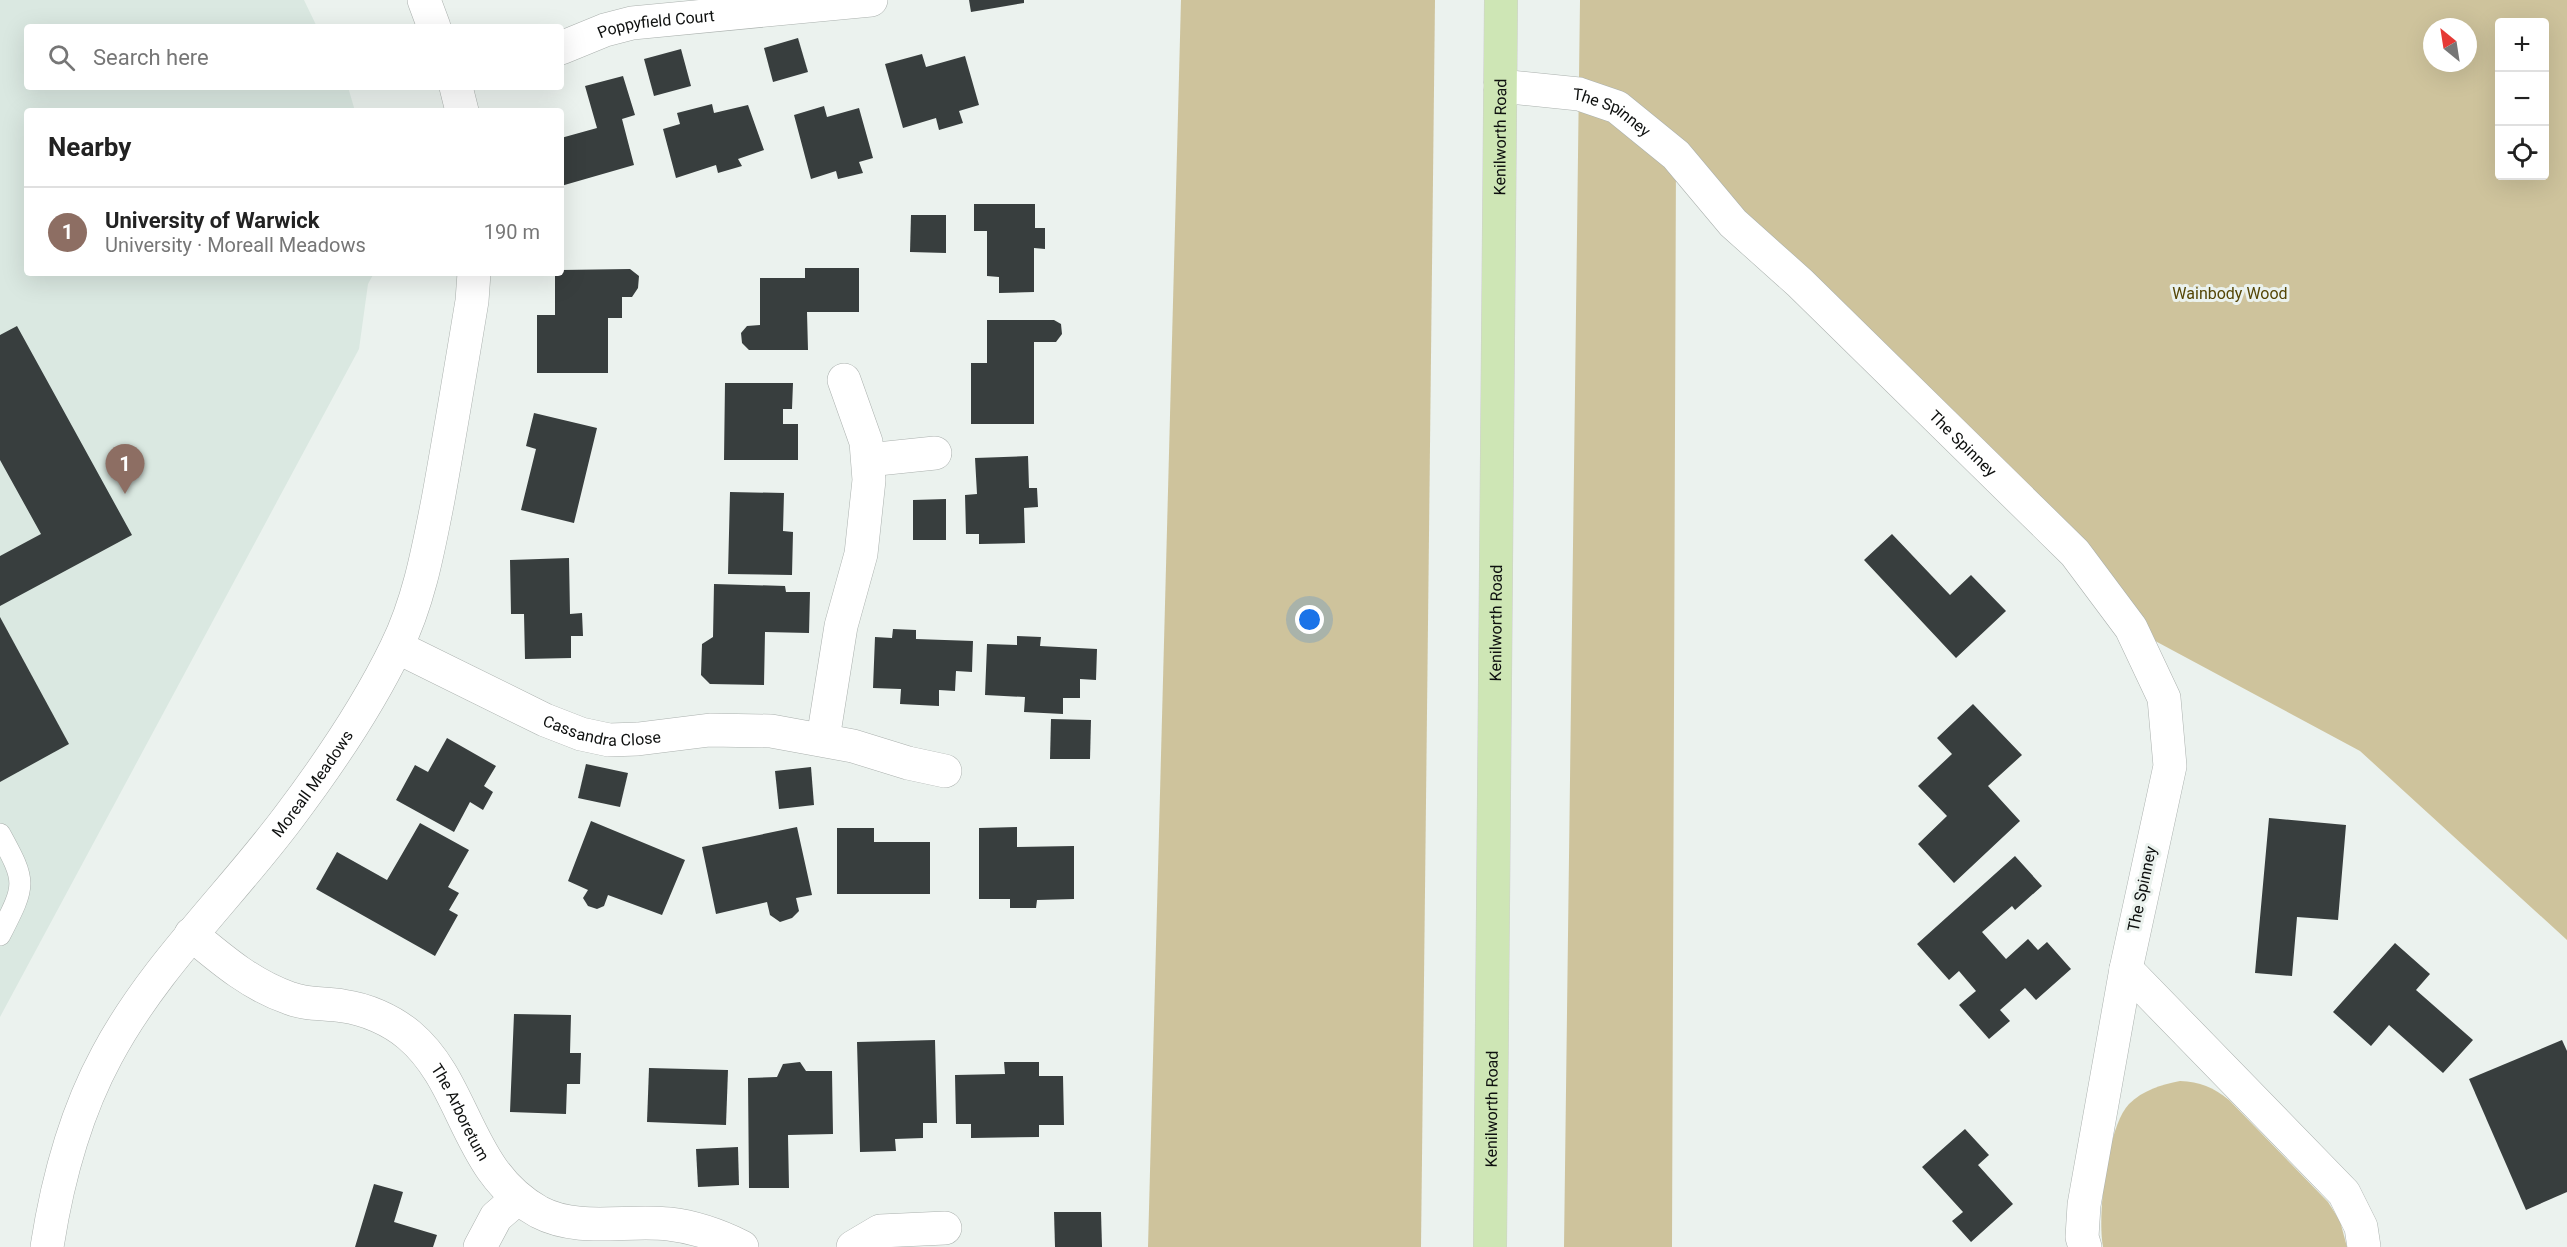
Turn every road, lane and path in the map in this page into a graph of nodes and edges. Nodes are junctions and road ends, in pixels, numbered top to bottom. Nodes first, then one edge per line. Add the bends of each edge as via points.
1 (424, 0) edge
2 (871, 0) edge
3 (1501, 0) edge
4 (826, 2) edge
5 (433, 24) edge
6 (564, 47) edge
7 (1500, 86) junction
8 (457, 90) edge
9 (461, 108) edge
10 (474, 276) edge
11 (844, 380) dead end
12 (936, 453) dead end
13 (868, 460) junction
14 (397, 647) junction
15 (823, 739) junction
16 (945, 771) dead end
17 (0, 834) edge
18 (191, 934) junction
19 (0, 935) edge
20 (2126, 969) junction
21 (518, 1198) junction
22 (945, 1228) dead end
23 (47, 1247) edge
24 (480, 1247) edge
25 (742, 1247) edge
26 (853, 1247) edge
27 (1490, 1247) edge
28 (2085, 1247) edge
29 (2364, 1247) edge

1 - 5 street
2 - 4 street, Poppyfield Court
3 - 7 main road, Kenilworth Road
4 - 6 street, Poppyfield Court via 642,21 605,30
7 - 20 street, The Spinney via 1579,94 1617,107 1676,155 1733,223 1818,300 2075,553 2131,628 2164,698 2170,766
7 - 27 main road, Kenilworth Road
8 - 9 street
10 - 14 street, Moreall Meadows via 424,574
11 - 13 street via 860,420
12 - 13 street
13 - 15 street via 861,554 841,626
14 - 15 street, Cassandra Close via 581,734 609,740 741,729
14 - 18 street, Moreall Meadows via 353,725 287,819
15 - 16 street, Cassandra Close
17 - 19 lane via 22,883
18 - 21 street, The Arboretum via 261,987 291,999 370,1013 410,1035 434,1062 480,1154
18 - 23 street, Moreall Meadows via 129,1018 85,1102 54,1205
20 - 28 street, The Spinney via 2084,1205
20 - 29 street via 2344,1193 2361,1227
21 - 24 street via 496,1217
21 - 25 street, The Arboretum via 541,1213 572,1222 667,1224 703,1229
22 - 26 street via 880,1231

